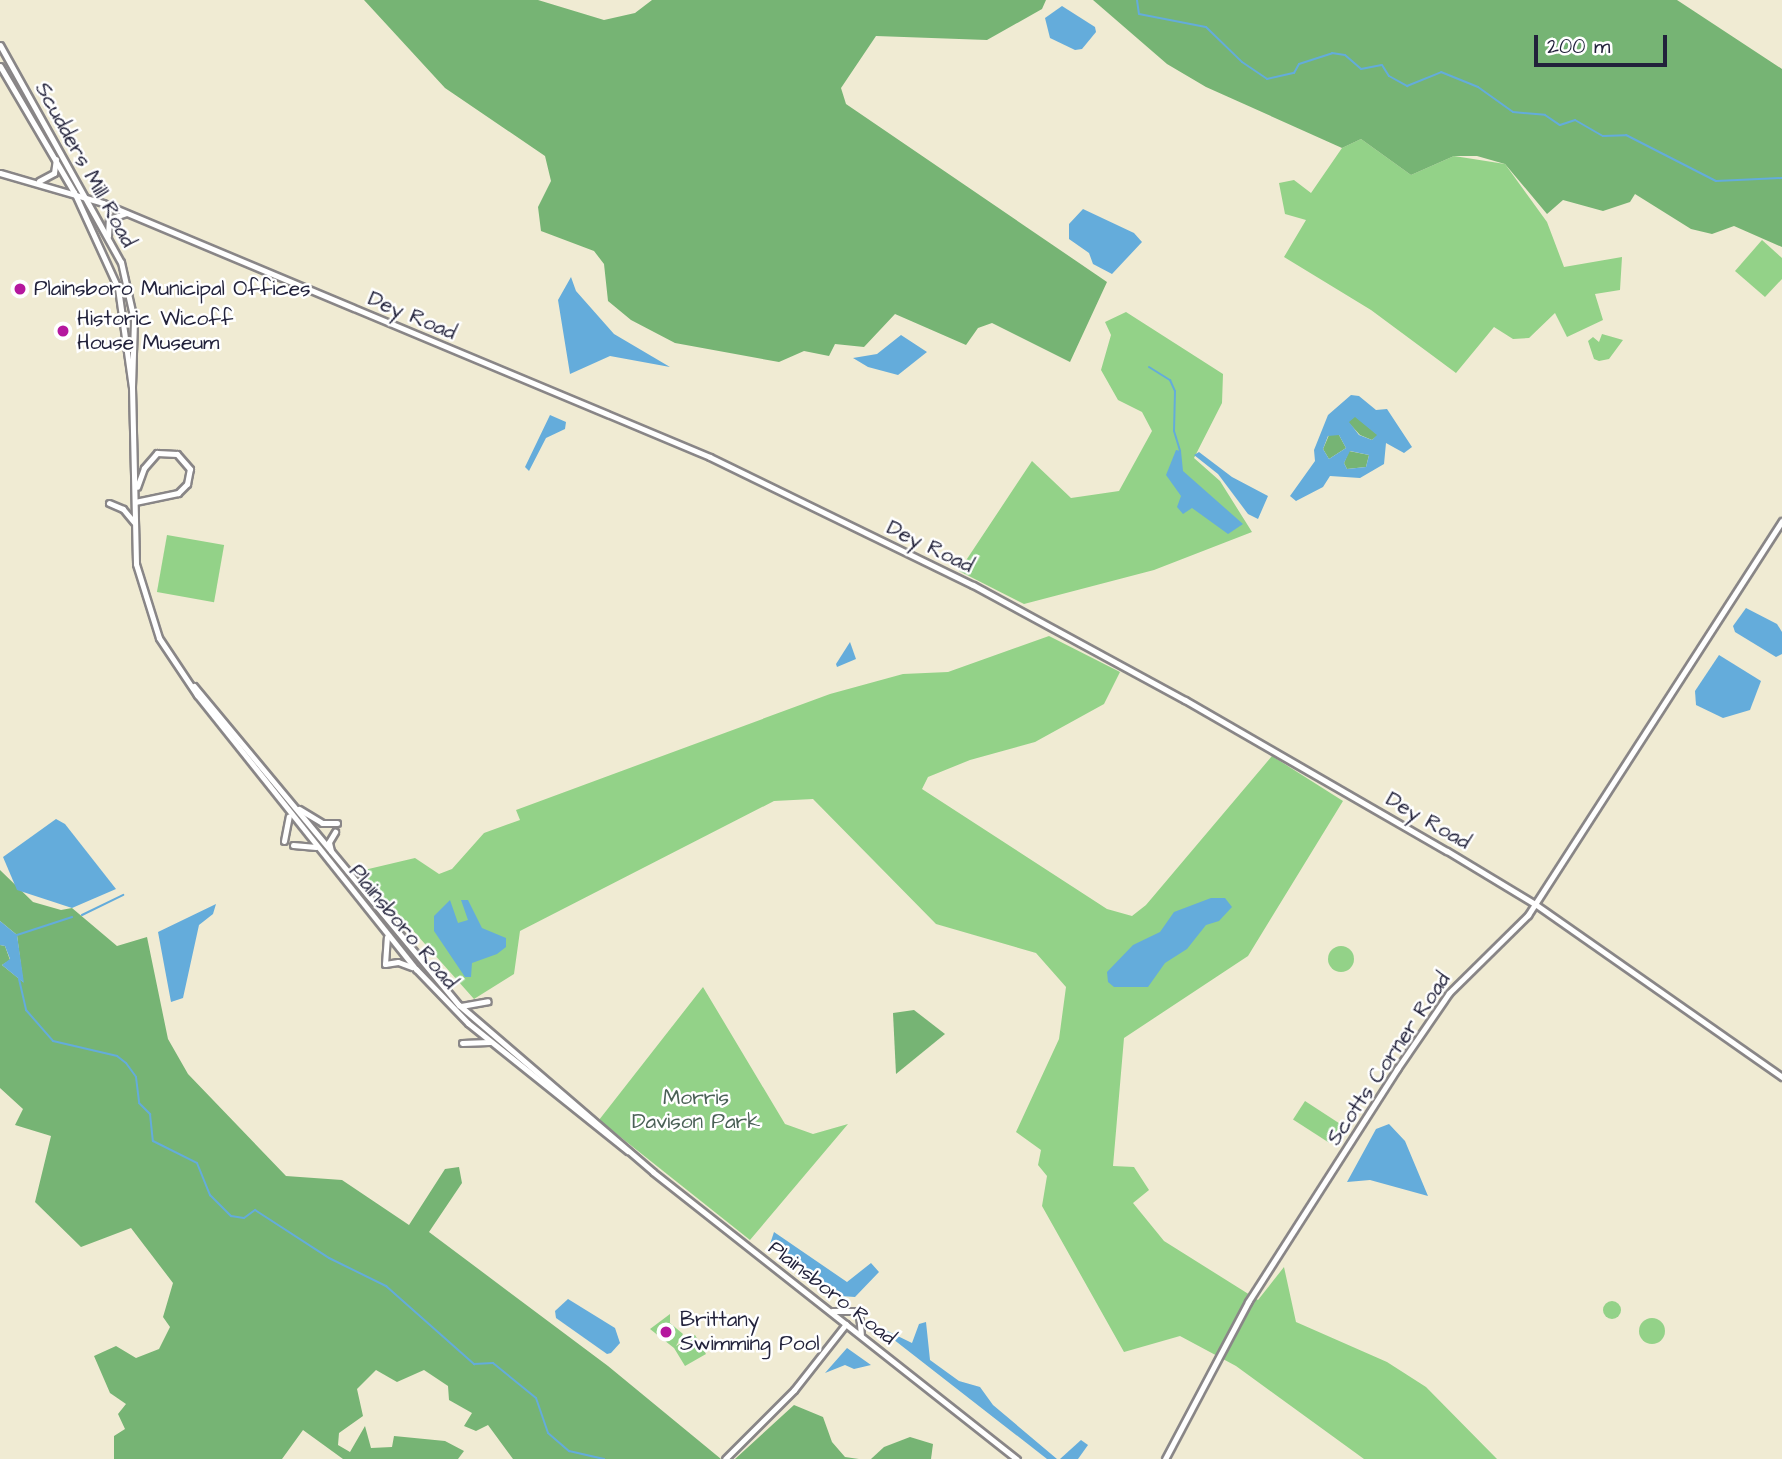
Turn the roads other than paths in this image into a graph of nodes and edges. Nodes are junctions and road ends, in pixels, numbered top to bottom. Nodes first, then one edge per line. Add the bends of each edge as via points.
1 (0, 45) edge
2 (0, 65) edge
3 (55, 159) junction
4 (0, 173) edge
5 (37, 181) junction
6 (74, 192) junction
7 (86, 196) junction
8 (127, 213) junction
9 (108, 236) junction
10 (132, 387) junction
11 (135, 494) junction
12 (135, 502) junction
13 (109, 503) dead end
14 (1782, 521) edge
15 (135, 523) junction
16 (194, 686) junction
17 (288, 799) junction
18 (284, 807) junction
19 (337, 823) dead end
20 (335, 832) dead end
21 (284, 841) dead end
22 (293, 845) dead end
23 (316, 847) junction
24 (334, 857) junction
25 (1535, 904) junction
26 (382, 929) junction
27 (416, 969) junction
28 (488, 1001) dead end
29 (459, 1005) junction
30 (490, 1042) junction
31 (461, 1043) dead end
32 (1782, 1077) edge
33 (628, 1151) junction
34 (828, 1309) junction
35 (846, 1324) junction
36 (863, 1337) junction
37 (725, 1459) edge
38 (1017, 1459) edge
39 (1165, 1459) edge

1 - 7 street, Scudders Mill Road
2 - 3 street, Scudders Mill Road
3 - 5 street via 54,173
3 - 6 street, Scudders Mill Road
4 - 5 street, Dey Road
5 - 6 street, Dey Road
6 - 7 street, Dey Road
6 - 10 street, Scudders Mill Road via 118,288
7 - 8 street, Dey Road
7 - 9 street, Scudders Mill Road
8 - 9 street via 110,219
8 - 25 street, Dey Road via 766,483 1132,670
9 - 10 street, Scudders Mill Road via 121,262 134,320
10 - 11 street, Scudders Mill Road
11 - 12 street, Scudders Mill Road
11 - 12 street via 144,468 157,453 172,452 188,465 189,478 178,493
12 - 15 street, Plainsboro Road
13 - 15 street via 123,509
14 - 25 street, Scotts Corner Road
15 - 16 street, Plainsboro Road via 136,564 147,611 159,638
16 - 17 street, Plainsboro Road
16 - 18 street, Plainsboro Road
17 - 19 street via 312,819
17 - 24 street, Plainsboro Road
18 - 21 street via 290,825
18 - 23 street, Plainsboro Road
20 - 24 street via 329,842
22 - 23 street
23 - 26 street, Plainsboro Road
24 - 29 street, Plainsboro Road
25 - 32 street, Dey Road
25 - 39 street, Scotts Corner Road via 1449,993 1402,1063 1248,1302
26 - 27 street, Plainsboro Road
26 - 27 street via 389,945 385,964 398,961
27 - 30 street, Plainsboro Road
28 - 29 street via 476,1007
29 - 33 street, Plainsboro Road
30 - 31 street
30 - 33 street, Plainsboro Road
33 - 34 street, Plainsboro Road
34 - 35 street, Plainsboro Road
34 - 36 street via 856,1312
35 - 36 street, Plainsboro Road
35 - 37 street via 794,1390
36 - 38 street, Plainsboro Road

